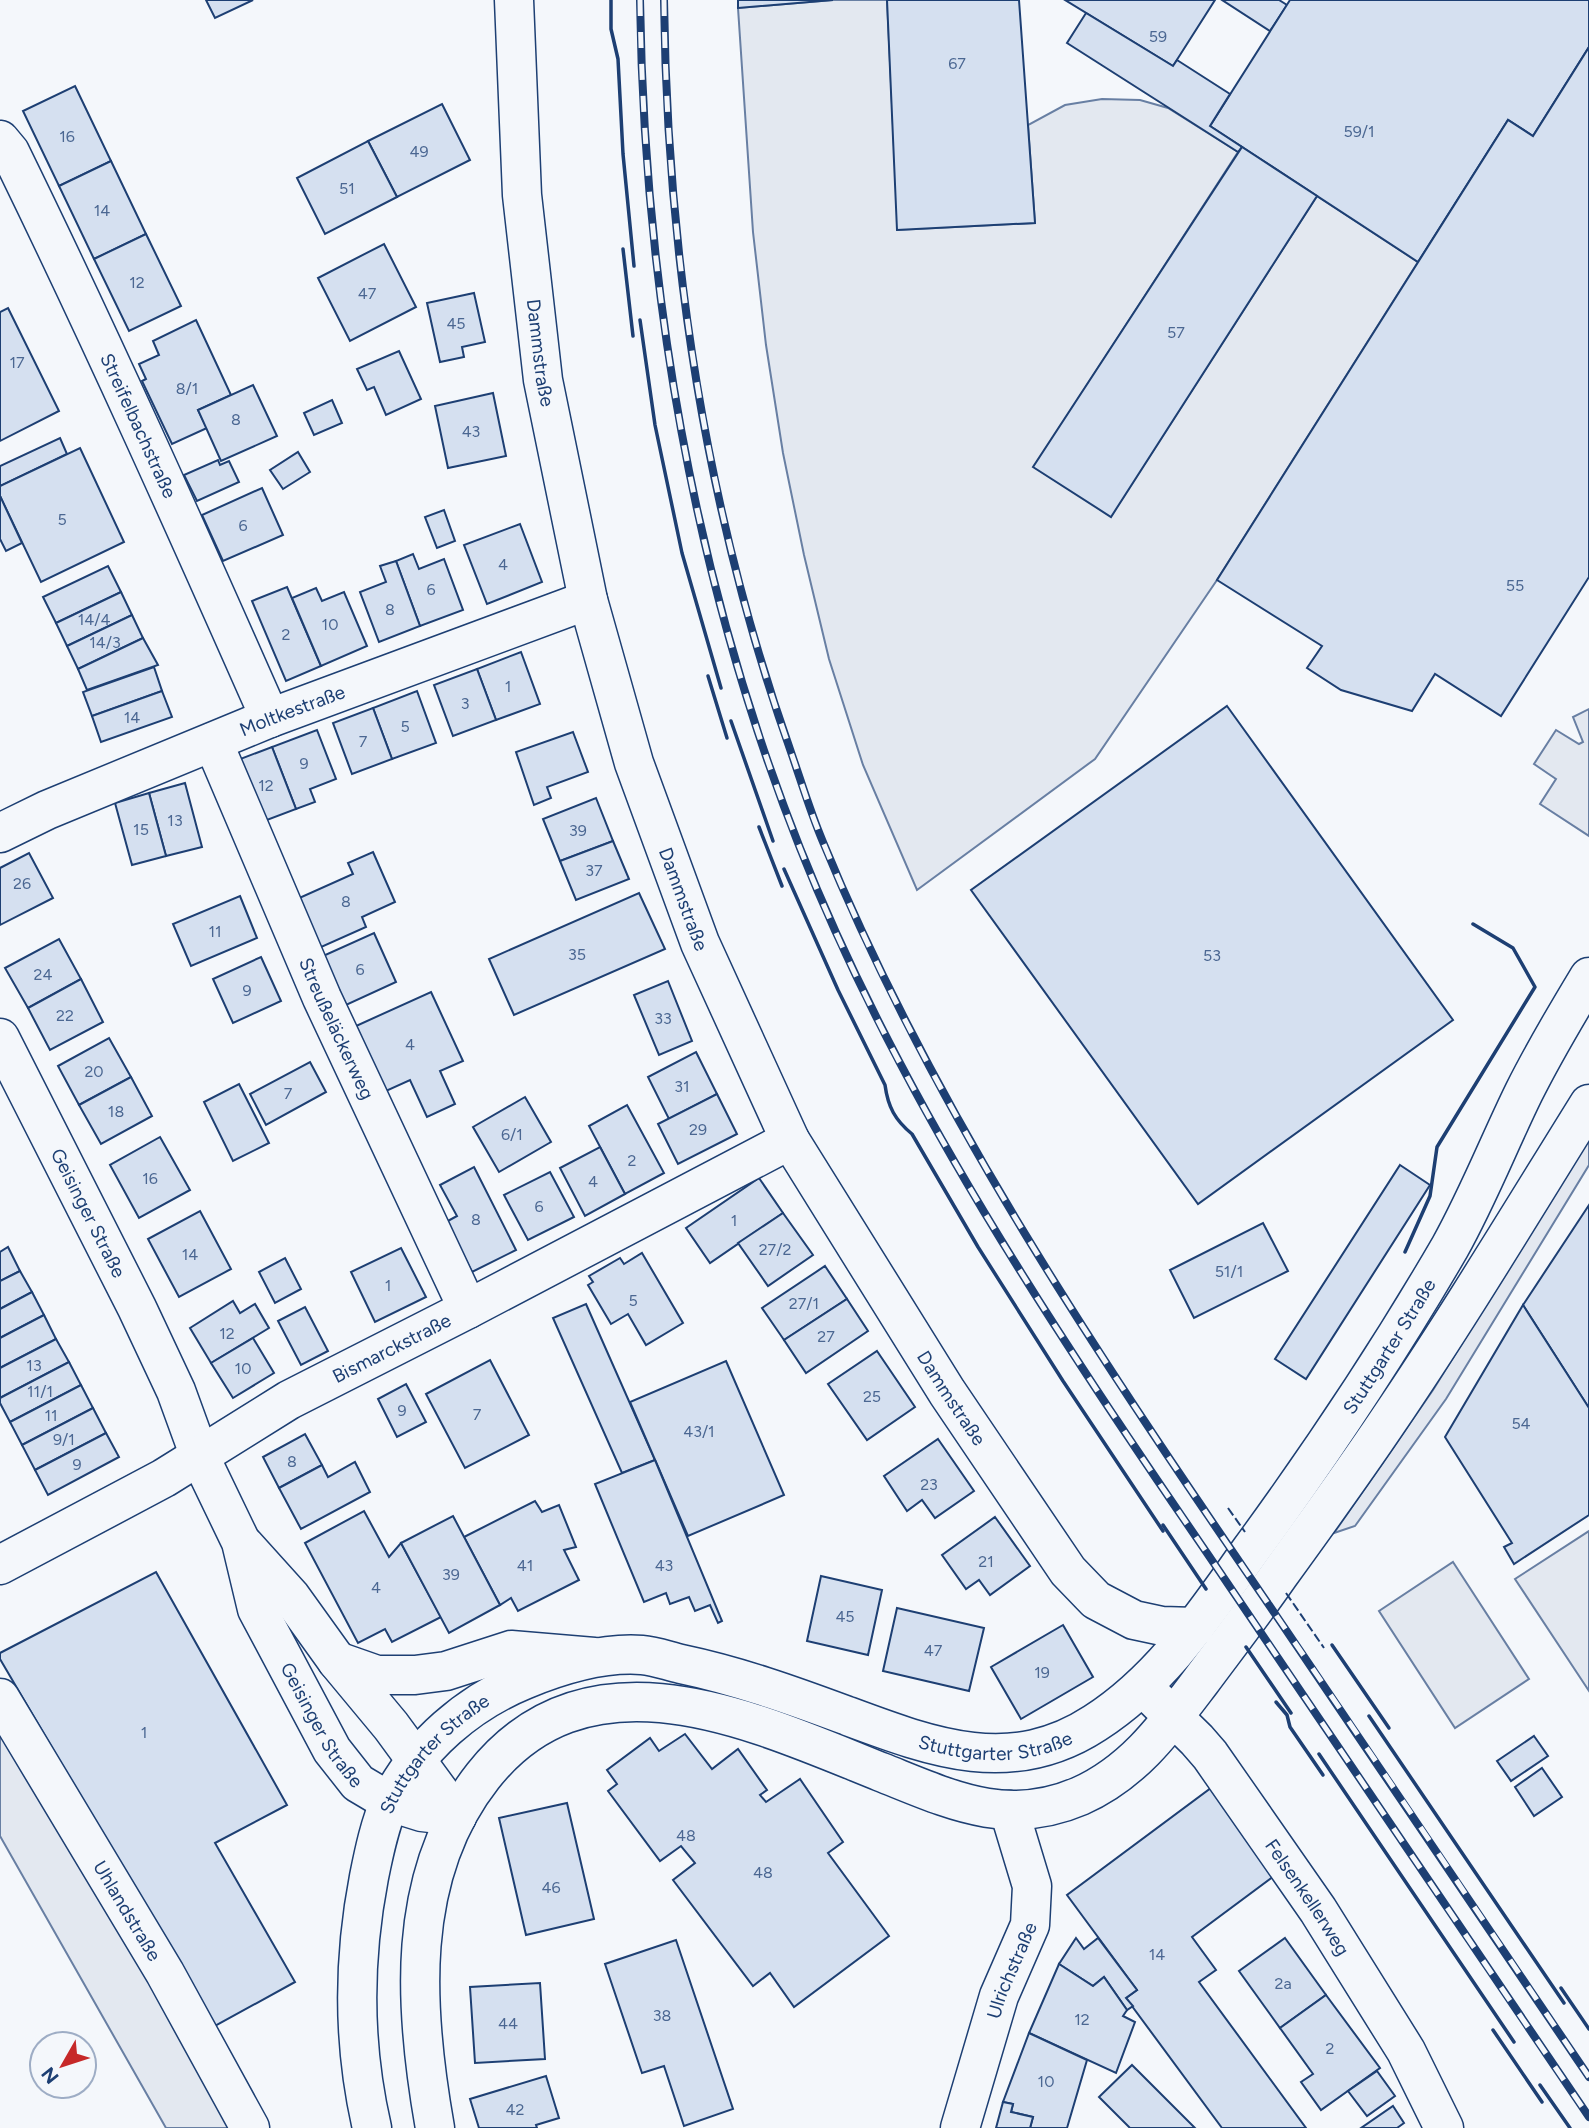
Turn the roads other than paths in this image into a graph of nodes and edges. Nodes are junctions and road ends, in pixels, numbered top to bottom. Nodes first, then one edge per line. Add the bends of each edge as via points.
1 (514, 0) edge
2 (0, 140) edge
3 (588, 600) junction
4 (270, 718) junction
5 (213, 743) junction
6 (0, 834) edge
7 (1589, 978) edge
8 (0, 1038) edge
9 (1589, 1104) edge
10 (790, 1140) junction
11 (468, 1309) junction
12 (200, 1457) junction
13 (242, 1542) junction
14 (0, 1565) edge
15 (1195, 1627) junction
16 (600, 1657) junction
17 (337, 1661) junction
18 (1143, 1687) junction
19 (0, 1698) edge
20 (1174, 1717) junction
21 (416, 1760) junction
22 (390, 1802) junction
23 (1009, 1810) junction
24 (457, 1816) junction
25 (250, 2128) edge
26 (372, 2128) edge
27 (435, 2128) edge
28 (960, 2128) edge
29 (1444, 2128) edge

1 - 3 street, Dammstraße via 522,195 543,380
2 - 4 street, Streifelbachstraße via 10,152 159,467
3 - 4 street, Moltkestraße
3 - 10 street, Dammstraße via 634,763 700,943
4 - 5 street, Moltkestraße
5 - 6 street, Moltkestraße via 47,810
5 - 11 street, Streußeläckerweg via 323,998
7 - 15 street, Stuttgarter Straße via 1524,1092 1452,1243 1317,1458
8 - 12 street, Geisinger Straße via 137,1307
9 - 20 street, Stuttgarter Straße via 1387,1423
10 - 11 street, Bismarckstraße
10 - 15 street, Dammstraße via 947,1392 1068,1571 1096,1600 1134,1620
11 - 12 street, Bismarckstraße via 289,1400
12 - 13 street, Geisinger Straße
12 - 14 street, Bismarckstraße
13 - 17 street, Geisinger Straße
13 - 22 street, Geisinger Straße via 257,1609 332,1750 358,1783
15 - 18 street, Stuttgarter Straße
16 - 17 street via 511,1650 446,1671 394,1676
16 - 18 street, Stuttgarter Straße via 642,1655 717,1671 909,1739 948,1750 990,1754 1058,1744
16 - 21 street, Stuttgarter Straße via 554,1668 487,1699 451,1725
17 - 21 street, Geisinger Straße
18 - 20 street, Felsenkellerweg
19 - 25 street, Uhlandstraße via 165,1973
20 - 23 street, Stuttgarter Straße via 1140,1757 1110,1780 1050,1806
20 - 29 street, Felsenkellerweg via 1210,1755 1318,1910 1406,2051
21 - 22 street, Stuttgarter Straße
21 - 24 street, Geisinger Straße
22 - 24 street, Geisinger Straße
22 - 26 street, Stuttgarter Straße via 373,1857 358,1962 361,2066
23 - 24 street, Stuttgarter Straße via 979,1808 943,1797 726,1714 652,1701 584,1708 536,1730 490,1768
23 - 28 street, Ulrichstraße via 1032,1886 1030,1925 999,1996
24 - 27 street, Stuttgarter Straße via 435,1867 421,1938 418,2003

